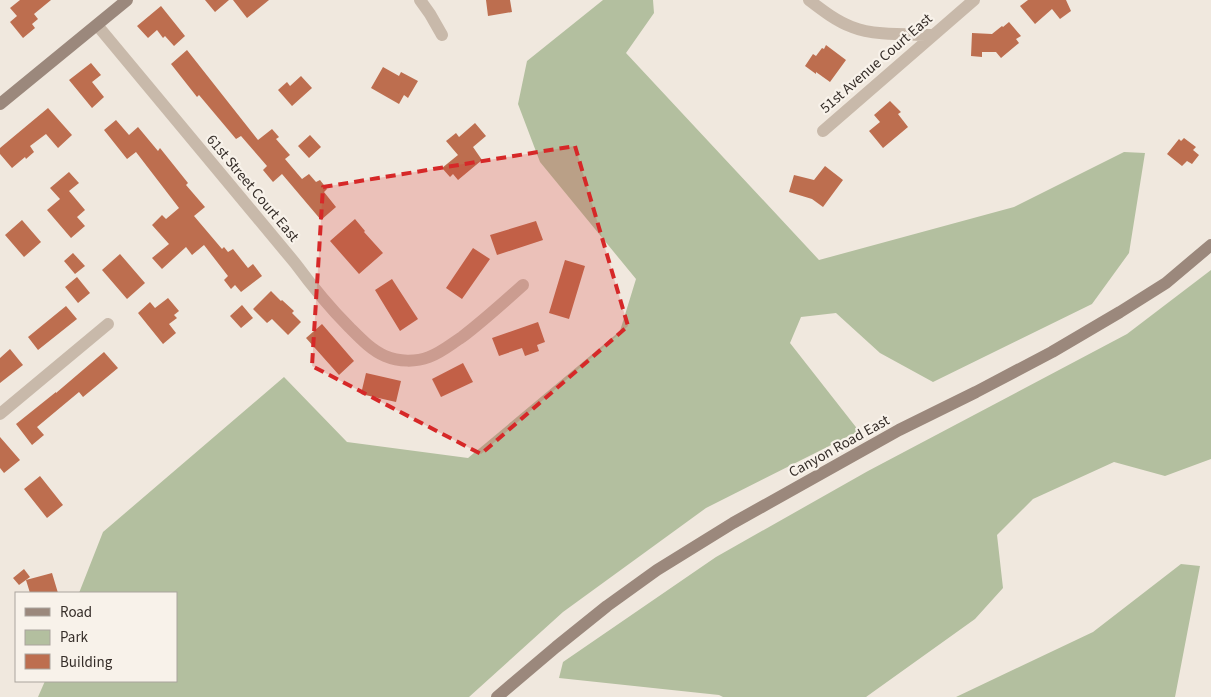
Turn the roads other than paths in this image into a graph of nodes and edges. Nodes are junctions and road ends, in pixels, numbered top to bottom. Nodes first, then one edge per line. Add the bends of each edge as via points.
1 (127, 0) edge
2 (420, 0) edge
3 (809, 0) edge
4 (974, 0) edge
5 (97, 26) junction
6 (933, 35) junction
7 (442, 36) dead end
8 (0, 104) edge
9 (823, 132) dead end
10 (1211, 245) edge
11 (524, 285) dead end
12 (108, 324) dead end
13 (0, 414) edge
14 (497, 697) edge

1 - 5 main road
2 - 7 street
3 - 6 street via 836,19 867,32
4 - 6 street, 51st Avenue Court East
5 - 8 main road
5 - 11 street, 61st Street Court East via 320,295 375,350 408,361 429,357 444,350
6 - 9 street, 51st Avenue Court East
10 - 14 main road, Canyon Road East via 1166,283 1052,352 900,430 657,570
12 - 13 street

